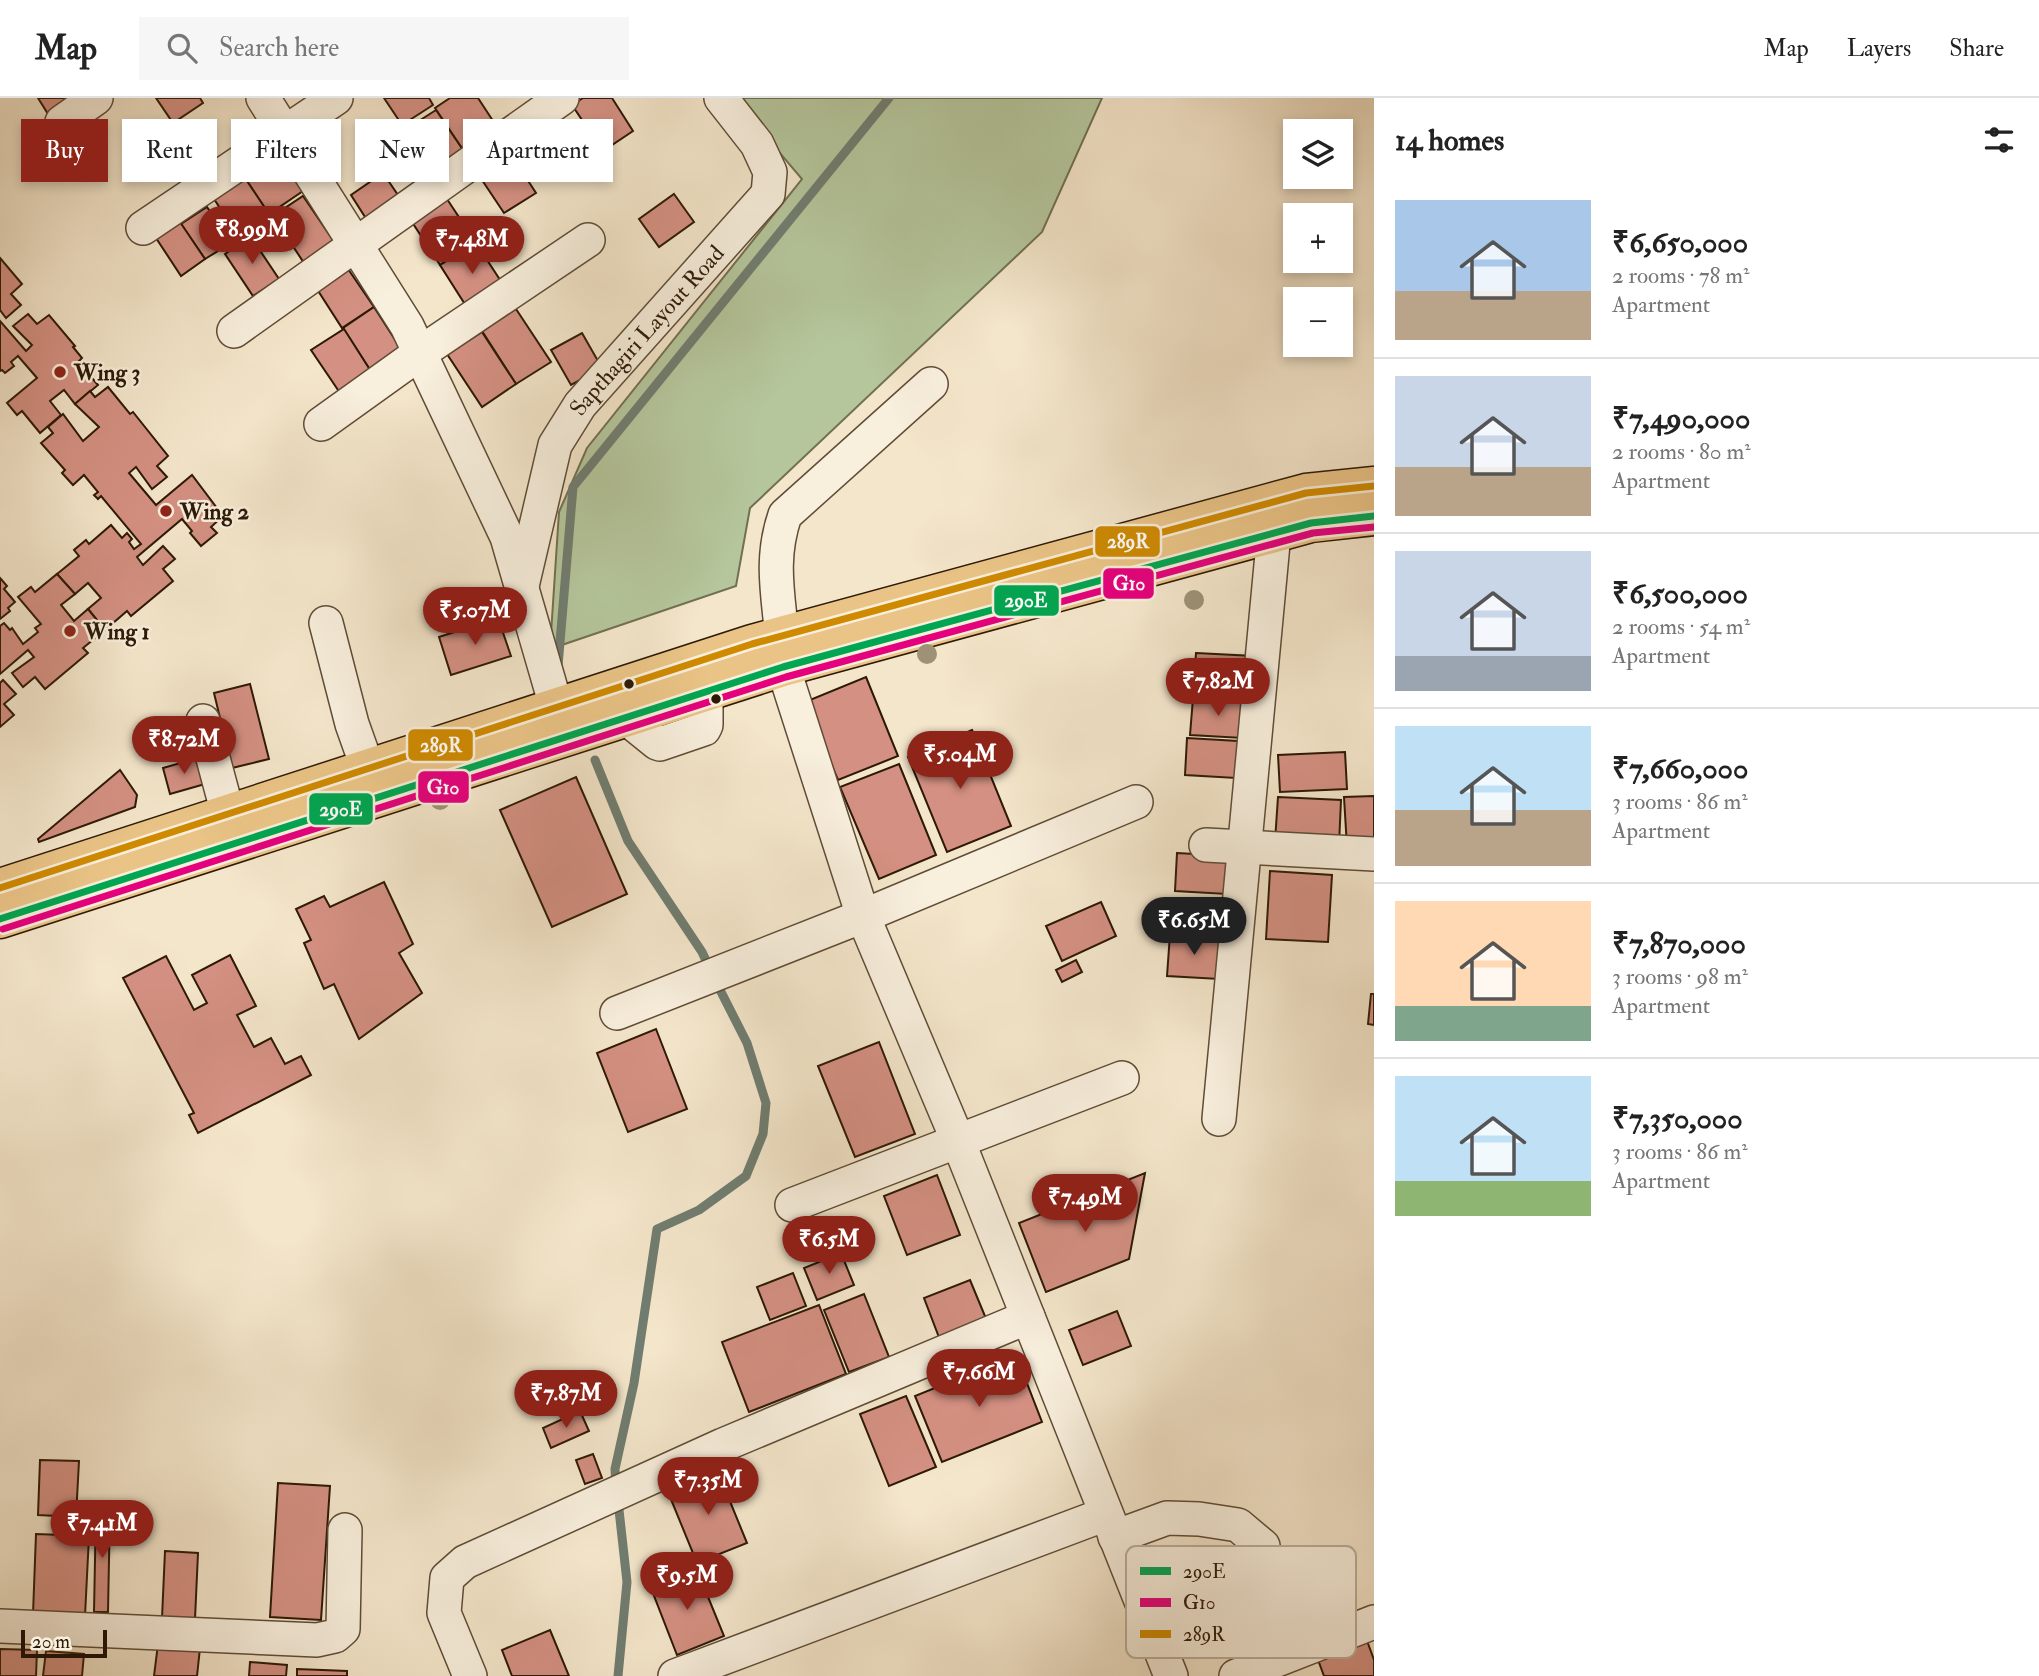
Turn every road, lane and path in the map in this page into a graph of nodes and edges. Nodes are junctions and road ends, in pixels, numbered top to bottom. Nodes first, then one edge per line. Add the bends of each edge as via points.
1 (96, 98) edge
2 (262, 98) edge
3 (336, 98) edge
4 (562, 98) edge
5 (721, 98) edge
6 (66, 119) edge
7 (276, 119) edge
8 (305, 119) edge
9 (231, 169) edge
10 (316, 182) edge
11 (144, 228) dead end
12 (588, 240) dead end
13 (356, 245) junction
14 (234, 331) dead end
15 (420, 353) junction
16 (931, 384) dead end
17 (321, 424) dead end
18 (1374, 486) edge
19 (1374, 516) edge
20 (1275, 533) junction
21 (521, 589) junction
22 (326, 624) dead end
23 (783, 651) junction
24 (203, 721) dead end
25 (560, 722) junction
26 (368, 769) junction
27 (1136, 802) dead end
28 (228, 814) junction
29 (1206, 845) dead end
30 (1244, 848) junction
31 (1374, 853) edge
32 (0, 888) edge
33 (863, 916) junction
34 (0, 919) edge
35 (617, 1013) dead end
36 (1122, 1078) dead end
37 (1219, 1119) dead end
38 (958, 1141) junction
39 (792, 1205) dead end
40 (1028, 1317) junction
41 (1110, 1525) junction
42 (345, 1530) dead end
43 (1263, 1546) dead end
44 (1126, 1565) edge
45 (1374, 1622) edge
46 (0, 1626) edge
47 (1356, 1629) edge
48 (1164, 1658) edge
49 (1282, 1658) edge
50 (470, 1676) edge
51 (675, 1676) edge
52 (1171, 1676) edge
53 (1236, 1676) edge

1 - 6 street
2 - 7 street, Sapthagiri Layout Road
3 - 8 street
4 - 13 street
5 - 21 street, Sapthagiri Layout Road via 757,144 770,172 768,194 580,405 555,445
9 - 11 street
10 - 13 street, Sapthagiri Layout Road
12 - 15 street
13 - 14 street
13 - 15 street, Sapthagiri Layout Road
15 - 17 street
15 - 21 street, Sapthagiri Layout Road via 506,537
16 - 23 street via 785,515 777,538 775,579
18 - 23 main road via 1306,493
19 - 20 main road via 1311,523
20 - 23 main road
20 - 30 street
21 - 25 street, Sapthagiri Layout Road
22 - 26 street
23 - 25 main road
23 - 25 main road via 706,691 626,718
23 - 33 street
24 - 28 street
25 - 26 main road
25 - 34 main road
26 - 28 main road
27 - 33 street
28 - 32 main road
29 - 30 street
30 - 31 street
30 - 37 street
33 - 35 street
33 - 38 street
36 - 38 street
38 - 39 street
38 - 40 street
40 - 41 street
40 - 50 street via 723,1445 465,1562 447,1578 444,1614
41 - 43 street via 1199,1519 1238,1525
41 - 44 street
41 - 51 street
42 - 46 street via 343,1629 335,1636 317,1640
45 - 47 street
48 - 52 street
49 - 53 street

